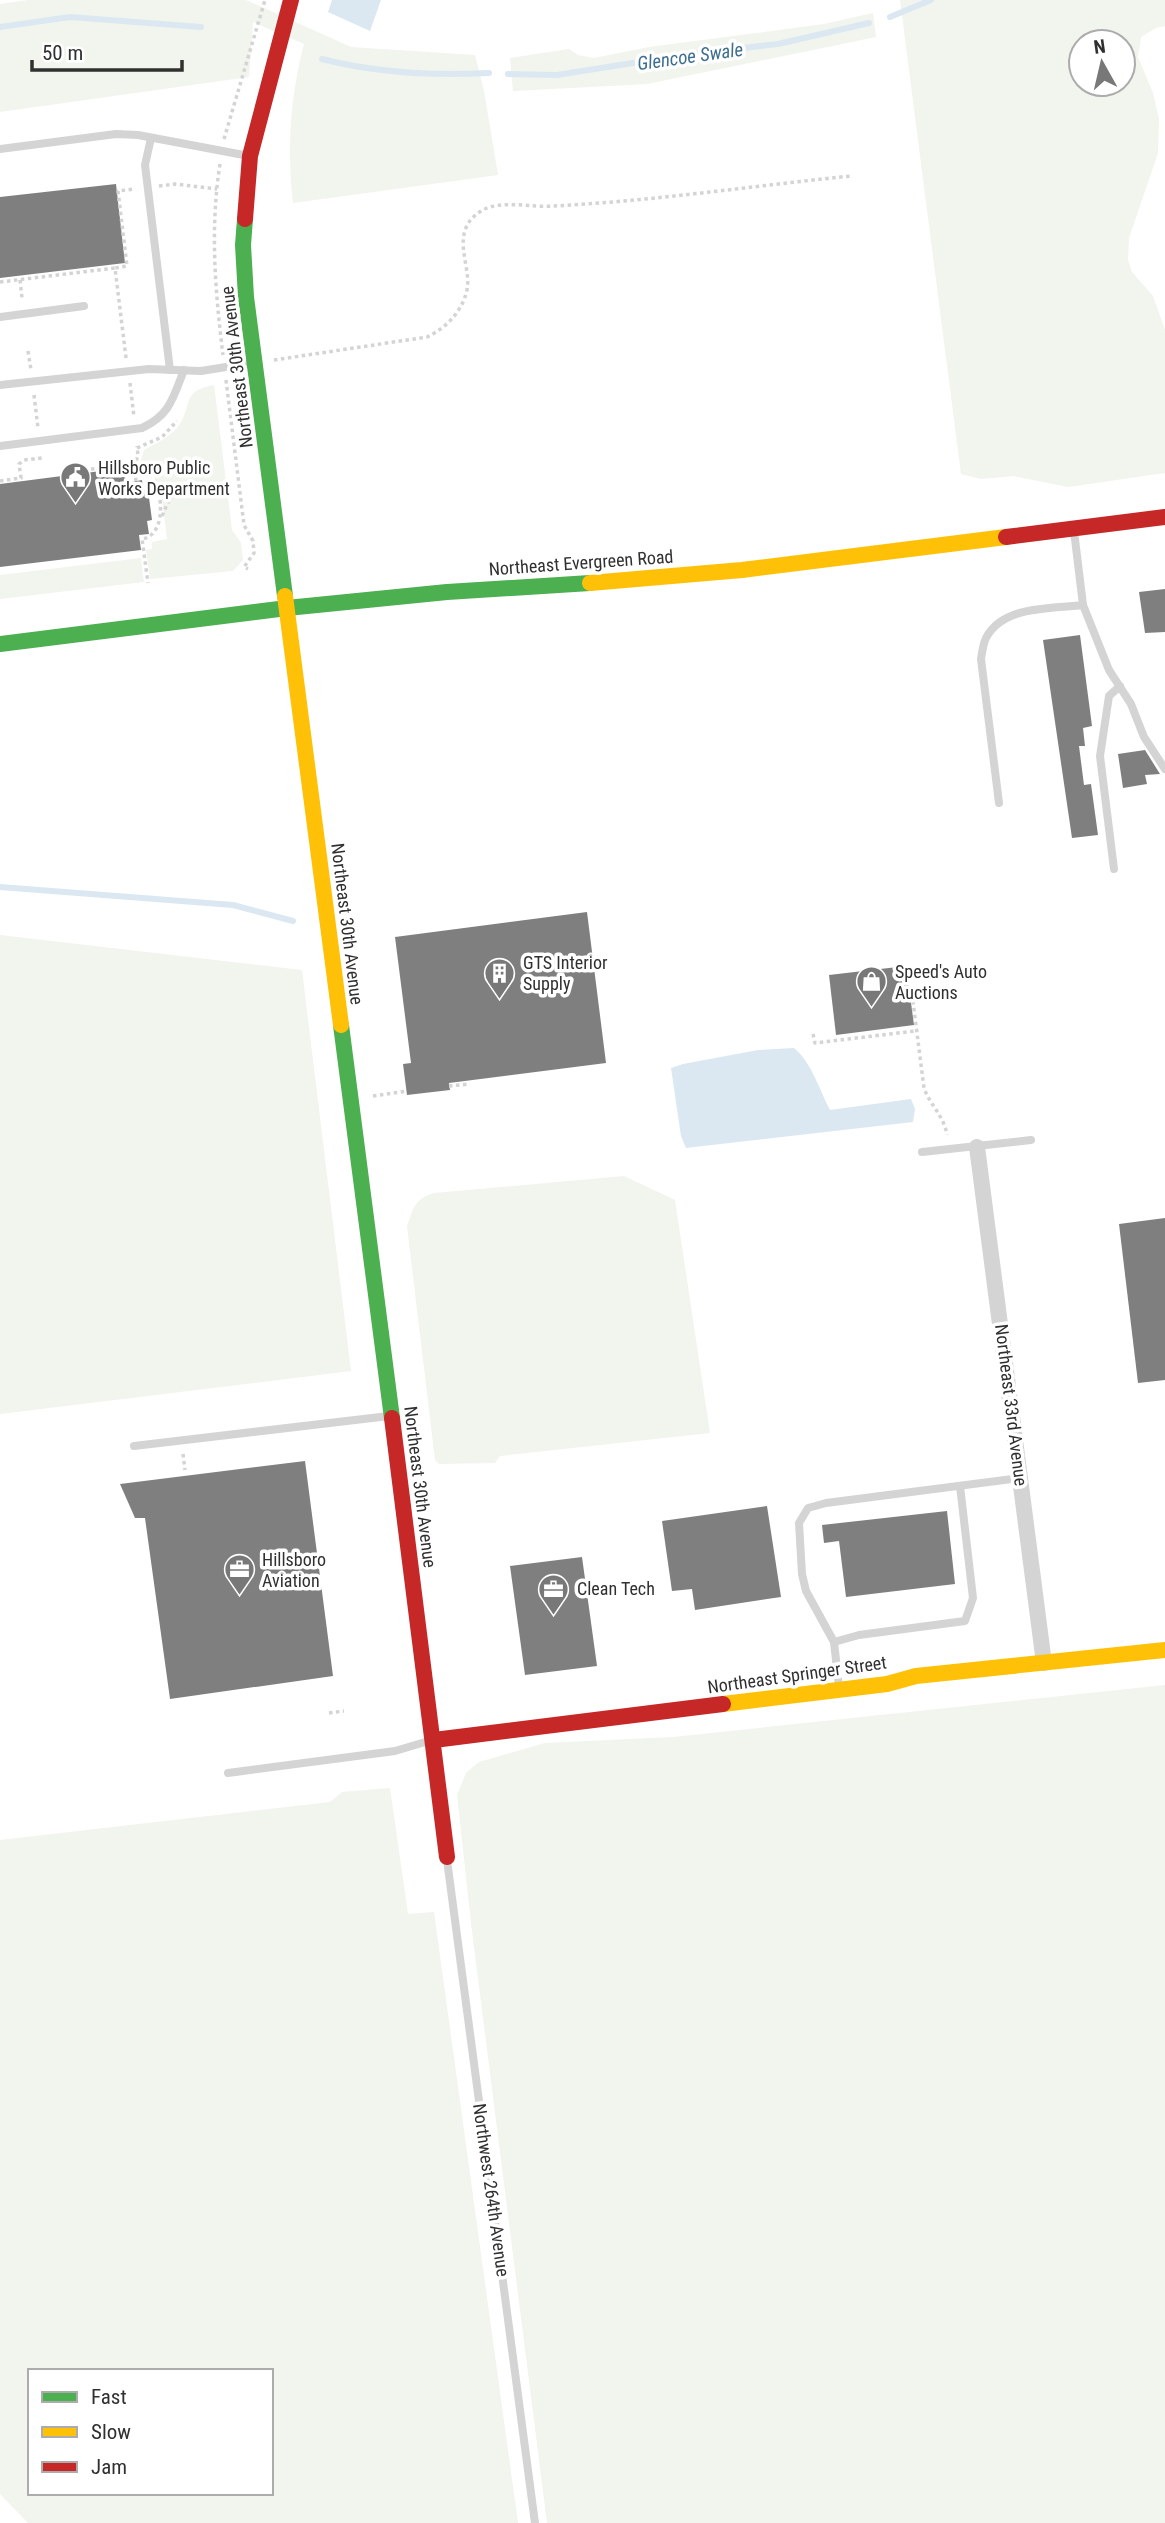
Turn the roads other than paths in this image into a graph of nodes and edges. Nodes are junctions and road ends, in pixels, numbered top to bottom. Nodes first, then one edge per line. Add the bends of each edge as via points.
1 (290, 0) edge
2 (150, 138) junction
3 (0, 149) edge
4 (250, 156) junction
5 (85, 306) dead end
6 (0, 317) edge
7 (255, 363) junction
8 (170, 370) junction
9 (184, 370) junction
10 (0, 385) edge
11 (0, 446) edge
12 (1165, 517) edge
13 (1073, 528) junction
14 (1083, 605) junction
15 (287, 608) junction
16 (0, 644) edge
17 (1120, 686) junction
18 (1165, 769) edge
19 (999, 803) dead end
20 (1114, 869) dead end
21 (1031, 1140) dead end
22 (977, 1147) junction
23 (922, 1152) dead end
24 (392, 1416) junction
25 (134, 1446) dead end
26 (1020, 1478) junction
27 (960, 1486) junction
28 (834, 1642) junction
29 (1165, 1650) edge
30 (1044, 1663) junction
31 (839, 1690) junction
32 (434, 1740) junction
33 (228, 1773) dead end
34 (447, 1857) joint
35 (535, 2523) edge

1 - 4 street, Northeast 30th Avenue
2 - 3 lane via 116,134
2 - 4 lane
2 - 8 lane via 145,165
4 - 7 street, Northeast 30th Avenue via 243,244
5 - 6 lane
7 - 9 lane
7 - 15 street, Northeast 30th Avenue
8 - 9 lane
8 - 10 lane
9 - 11 lane via 159,420 142,428
12 - 13 street, Northeast Evergreen Road
13 - 14 lane
13 - 15 street, Northeast Evergreen Road via 742,570
14 - 17 lane
14 - 19 lane via 1013,614 985,639 981,659
15 - 16 street, Northeast Evergreen Road
15 - 24 street, Northeast 30th Avenue
17 - 18 lane
17 - 20 lane via 1109,696 1100,756
21 - 22 lane
22 - 23 lane
22 - 26 street, Northeast 33rd Avenue
24 - 25 lane
24 - 32 street, Northeast 30th Avenue
26 - 27 lane
26 - 30 street, Northeast 33rd Avenue
27 - 28 lane via 973,1598 965,1621 859,1634
27 - 28 lane via 808,1508 799,1523 802,1574 806,1591
28 - 31 lane
29 - 30 street, Northeast Springer Street
30 - 31 street, Northeast Springer Street via 916,1676
31 - 32 street, Northeast Springer Street
32 - 33 lane via 395,1751
32 - 34 street, Northeast 30th Avenue
34 - 35 lane, Northwest 264th Avenue

